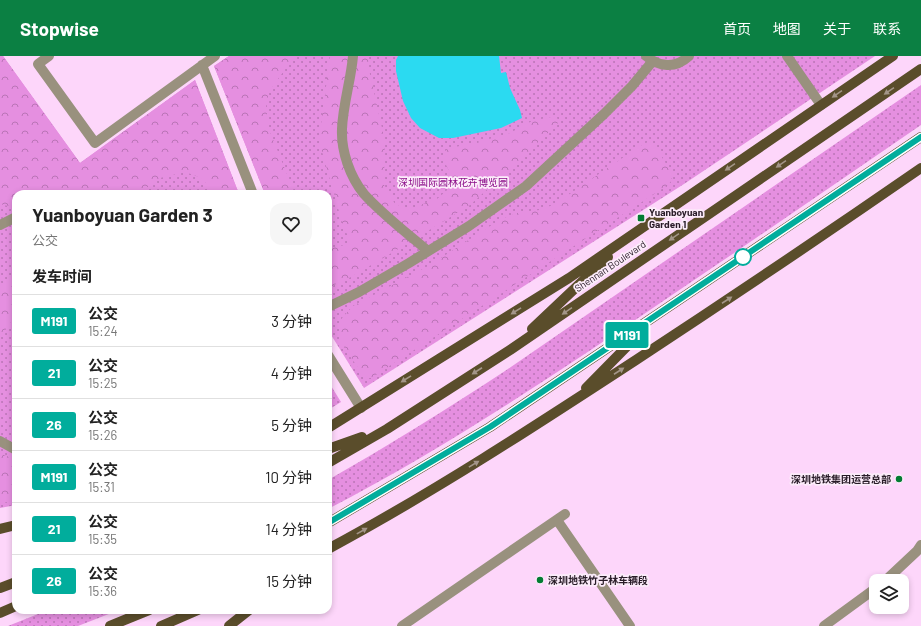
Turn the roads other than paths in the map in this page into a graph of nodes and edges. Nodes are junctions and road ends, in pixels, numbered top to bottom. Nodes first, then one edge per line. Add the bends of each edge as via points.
1 (49, 56) edge
2 (215, 56) edge
3 (353, 56) edge
4 (689, 56) edge
5 (787, 56) edge
6 (892, 56) edge
7 (649, 59) edge
8 (202, 65) junction
9 (921, 68) edge
10 (821, 105) junction
11 (921, 137) edge
12 (921, 168) edge
13 (251, 190) edge
14 (12, 219) edge
15 (0, 225) edge
16 (631, 235) junction
17 (428, 251) junction
18 (332, 305) edge
19 (667, 308) junction
20 (510, 350) junction
21 (332, 361) edge
22 (361, 408) junction
23 (562, 409) junction
24 (332, 426) edge
25 (387, 429) junction
26 (0, 441) edge
27 (12, 448) edge
28 (332, 448) edge
29 (332, 461) edge
30 (565, 514) dead end
31 (557, 520) junction
32 (332, 521) edge
33 (12, 526) edge
34 (0, 529) edge
35 (921, 545) edge
36 (332, 547) edge
37 (892, 574) edge
38 (12, 584) edge
39 (0, 588) edge
40 (869, 593) edge
41 (12, 608) edge
42 (0, 613) edge
43 (139, 614) edge
44 (189, 614) edge
45 (244, 614) edge
46 (110, 626) edge
47 (161, 626) edge
48 (230, 626) edge
49 (402, 626) edge
50 (630, 626) edge
51 (824, 626) edge

1 - 8 street via 38,64 95,142
2 - 8 street
3 - 17 street via 342,130 345,154 352,175 364,193
4 - 7 street via 680,63 671,65 662,65
5 - 10 street
6 -> 10 main road
7 - 17 street via 632,86 526,186
8 - 13 street
9 -> 20 main road, Shennan Boulevard
10 -> 16 main road
11 - 19 main road
23 -> 12 main road via 796,255
14 - 15 street
16 - 20 main road
16 -> 22 main road via 569,278
17 - 18 street
19 - 23 main road
19 - 32 main road via 490,427
20 -> 25 main road, Shennan Boulevard
21 - 22 street
22 - 24 main road
36 -> 23 main road via 384,519
25 - 28 main road
25 - 29 main road, Shennan Boulevard
26 - 27 street
30 - 31 street
31 - 49 street
31 - 50 street
33 - 34 main road
35 - 37 street
38 - 39 main road
40 - 51 street
41 - 42 main road
43 - 46 main road
44 - 47 main road
45 - 48 main road

